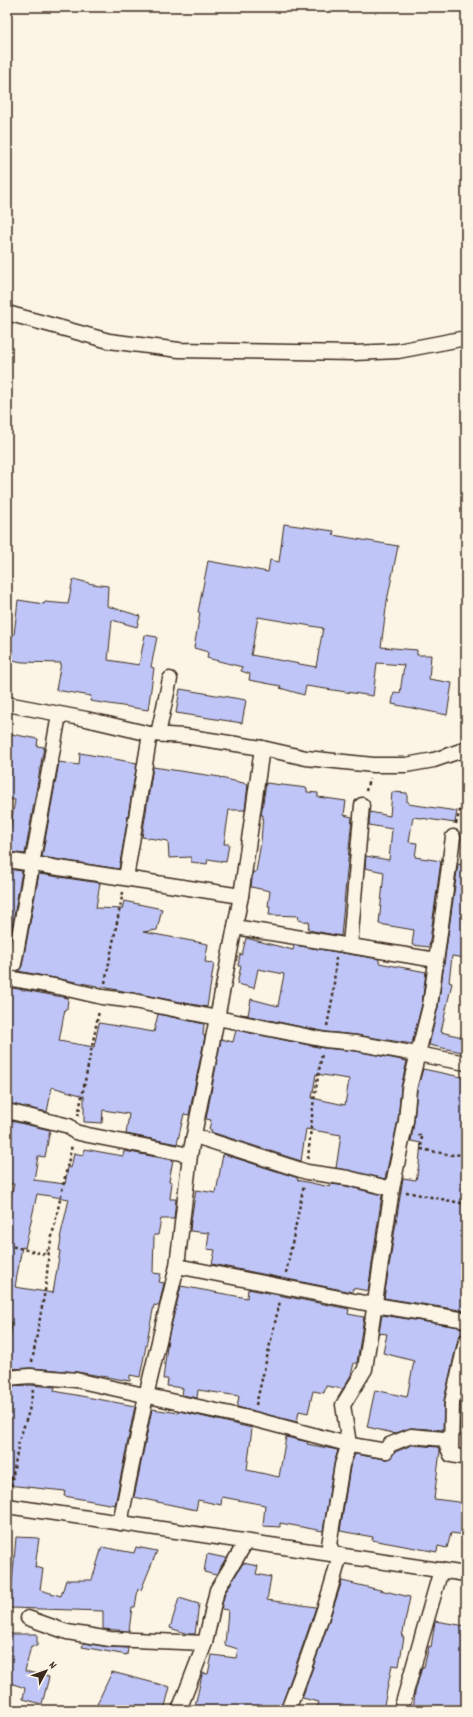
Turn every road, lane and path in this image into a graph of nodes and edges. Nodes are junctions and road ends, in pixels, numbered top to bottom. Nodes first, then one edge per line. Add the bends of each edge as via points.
1 (7, 313) edge
2 (466, 338) edge
3 (170, 679) dead end
4 (7, 704) edge
5 (59, 714) junction
6 (154, 734) junction
7 (262, 748) junction
8 (466, 749) edge
9 (373, 765) junction
10 (466, 789) edge
11 (362, 805) joint
12 (453, 837) joint
13 (7, 860) edge
14 (32, 864) junction
15 (126, 878) junction
16 (241, 896) junction
17 (235, 927) junction
18 (350, 945) junction
19 (436, 960) junction
20 (14, 964) dead end
21 (7, 978) edge
22 (102, 997) junction
23 (217, 1019) junction
24 (417, 1055) junction
25 (466, 1063) edge
26 (7, 1111) edge
27 (406, 1121) junction
28 (75, 1132) junction
29 (195, 1136) junction
30 (466, 1154) edge
31 (190, 1155) junction
32 (392, 1189) junction
33 (466, 1204) edge
34 (7, 1245) edge
35 (177, 1266) junction
36 (375, 1306) junction
37 (466, 1320) edge
38 (466, 1341) edge
39 (7, 1378) edge
40 (146, 1396) junction
41 (349, 1444) junction
42 (451, 1455) junction
43 (466, 1458) edge
44 (7, 1506) edge
45 (120, 1523) junction
46 (246, 1542) junction
47 (337, 1554) junction
48 (441, 1570) junction
49 (466, 1574) edge
50 (28, 1618) dead end
51 (205, 1643) junction
52 (179, 1710) edge
53 (288, 1710) edge
54 (401, 1710) edge

1 - 2 street via 109,342 178,350 354,353 398,350
3 - 6 street
4 - 5 street
5 - 6 street
5 - 14 street
6 - 7 street
6 - 15 street
7 - 9 street via 306,758
7 - 16 street
8 - 9 street via 406,766
9 - 11 path
10 - 12 path
11 - 18 street
12 - 19 street
13 - 14 street
14 - 15 street
14 - 20 street
15 - 16 street
15 - 22 path
16 - 17 street
17 - 18 street
17 - 23 street
18 - 19 street
19 - 24 street via 430,1006
21 - 22 street
22 - 23 street via 134,1001
22 - 28 path
23 - 24 street
23 - 29 street
24 - 25 street
24 - 27 street via 409,1089
26 - 28 street via 69,1126
27 - 30 path via 407,1133 422,1135 421,1149 451,1155
27 - 32 street
28 - 31 street
28 - 34 path via 49,1250 43,1254
29 - 31 street
29 - 32 street via 307,1172 348,1178
31 - 35 street
32 - 33 path
32 - 36 street
35 - 36 street
35 - 40 street
36 - 37 street
36 - 41 street via 365,1369 343,1405
38 - 42 street via 452,1402
39 - 40 street via 30,1376 76,1380
40 - 41 street via 253,1419
40 - 45 street
41 - 42 street via 386,1451 389,1445 411,1436 444,1439
41 - 47 street via 342,1464 329,1545
42 - 43 street
44 - 45 street
45 - 46 street
46 - 47 street
46 - 51 street via 217,1590
47 - 48 street
47 - 53 street via 329,1596
48 - 49 street
48 - 54 street
50 - 51 street via 68,1632 110,1639
51 - 52 street

